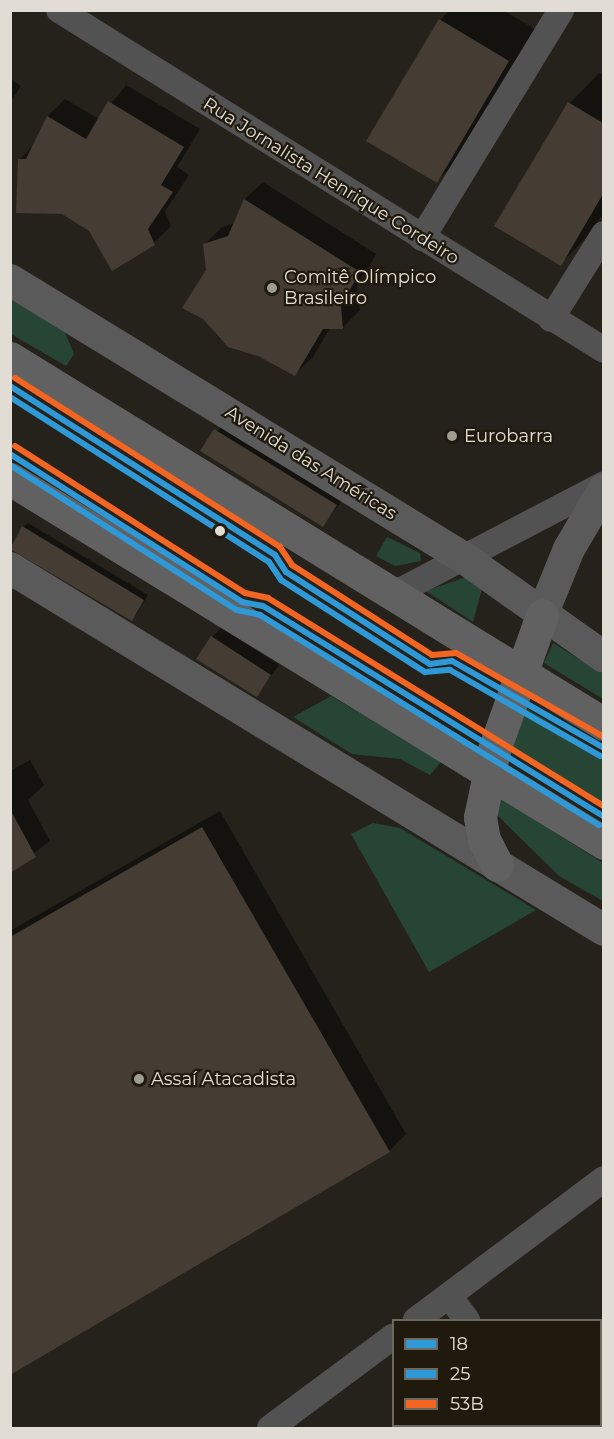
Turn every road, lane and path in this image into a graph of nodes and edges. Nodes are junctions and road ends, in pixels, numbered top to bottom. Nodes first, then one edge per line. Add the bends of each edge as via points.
1 (59, 10) edge
2 (561, 10) edge
3 (603, 234) edge
4 (422, 238) junction
5 (10, 280) edge
6 (552, 319) junction
7 (603, 350) edge
8 (10, 358) edge
9 (10, 479) edge
10 (603, 487) edge
11 (464, 558) junction
12 (10, 568) edge
13 (394, 594) junction
14 (542, 615) junction
15 (603, 657) edge
16 (520, 673) junction
17 (603, 724) edge
18 (489, 772) junction
19 (603, 843) edge
20 (498, 865) junction
21 (603, 930) edge
22 (603, 1179) edge
23 (449, 1296) junction
24 (417, 1319) edge
25 (466, 1319) edge
26 (392, 1337) edge
27 (367, 1356) junction
28 (392, 1360) edge
29 (270, 1428) edge

1 - 4 street, Rua Jornalista Henrique Cordeiro
2 - 4 street
3 - 6 street
4 - 6 street, Rua Jornalista Henrique Cordeiro
5 - 11 main road, Avenida das Américas
6 - 7 street, Rua Jornalista Henrique Cordeiro
8 - 13 highway
9 - 18 highway
10 - 11 street
10 - 14 main road via 569,549
11 - 13 street
11 - 14 main road, Avenida das Américas
12 - 20 main road
13 - 16 highway
14 - 15 main road, Avenida das Américas
14 - 16 highway
16 - 17 highway
16 - 18 highway
18 - 19 highway
18 - 20 highway via 481,829
20 - 21 main road
22 - 23 street
23 - 24 street
23 - 25 street
26 - 27 street
27 - 28 street
27 - 29 street

